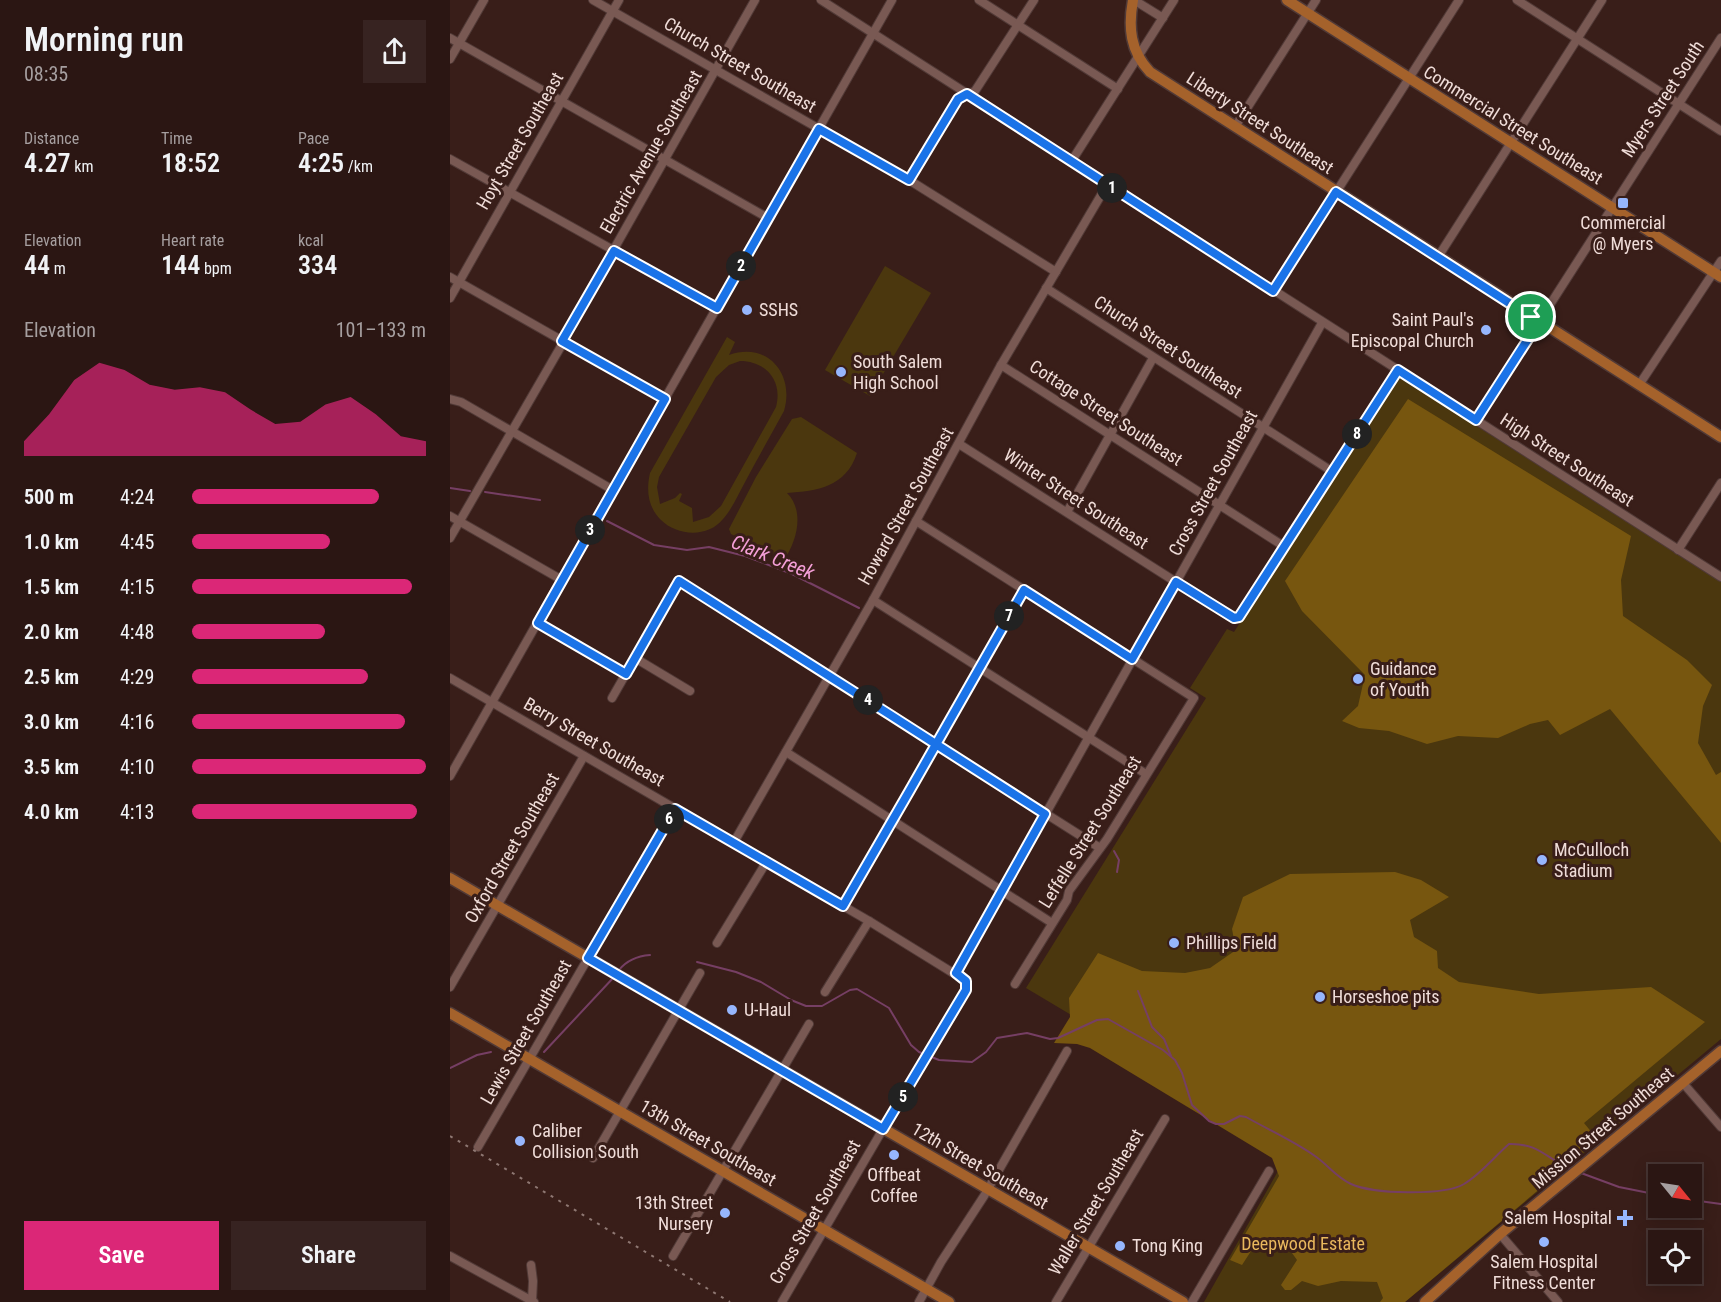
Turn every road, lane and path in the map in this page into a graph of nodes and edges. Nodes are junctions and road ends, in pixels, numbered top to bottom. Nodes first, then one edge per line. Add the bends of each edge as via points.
1 (484, 0) edge
2 (592, 0) edge
3 (619, 0) edge
4 (755, 0) edge
5 (821, 0) edge
6 (892, 0) edge
7 (979, 0) edge
8 (1034, 0) edge
9 (1133, 0) edge
10 (1174, 0) edge
11 (1287, 0) edge
12 (1316, 0) edge
13 (1459, 0) edge
14 (1517, 0) edge
15 (1602, 0) edge
16 (613, 11) junction
17 (1307, 13) junction
18 (1163, 18) junction
19 (1018, 25) junction
20 (872, 34) junction
21 (450, 38) edge
22 (1577, 38) junction
23 (1721, 38) edge
24 (459, 44) junction
25 (1138, 56) junction
26 (450, 59) edge
27 (716, 70) junction
28 (1409, 78) junction
29 (1118, 89) junction
30 (967, 94) junction
31 (562, 102) junction
32 (1679, 104) junction
33 (1235, 127) junction
34 (819, 129) junction
35 (1721, 131) edge
36 (1511, 143) junction
37 (450, 159) edge
38 (665, 160) junction
39 (1071, 162) junction
40 (909, 180) junction
41 (1107, 185) junction
42 (510, 192) junction
43 (1336, 192) junction
44 (1612, 207) junction
45 (768, 218) junction
46 (614, 251) junction
47 (1438, 257) junction
48 (1721, 261) edge
49 (1056, 272) junction
50 (1717, 275) edge
51 (450, 277) edge
52 (459, 282) junction
53 (1046, 288) junction
54 (1273, 291) junction
55 (450, 298) edge
56 (717, 308) junction
57 (1322, 322) junction
58 (1539, 322) junction
59 (562, 341) junction
60 (1153, 358) junction
61 (1001, 365) junction
62 (1398, 370) junction
63 (1639, 386) junction
64 (450, 399) edge
65 (665, 399) junction
66 (1476, 420) junction
67 (1263, 428) junction
68 (511, 432) junction
69 (1109, 434) junction
70 (1721, 437) edge
71 (959, 444) junction
72 (1333, 472) junction
73 (1721, 483) edge
74 (613, 490) junction
75 (1220, 505) junction
76 (1067, 512) junction
77 (450, 516) edge
78 (460, 521) junction
79 (916, 521) junction
80 (450, 538) edge
81 (1285, 547) junction
82 (1678, 550) junction
83 (1721, 578) edge
84 (562, 580) junction
85 (1176, 582) junction
86 (1024, 590) junction
87 (873, 600) junction
88 (538, 623) junction
89 (635, 658) junction
90 (1132, 659) junction
91 (980, 667) junction
92 (626, 674) junction
93 (830, 675) junction
94 (450, 678) edge
95 (690, 691) dead end
96 (612, 698) dead end
97 (493, 702) junction
98 (1088, 738) junction
99 (936, 744) junction
100 (786, 752) junction
101 (584, 756) junction
102 (1146, 774) junction
103 (450, 776) edge
104 (675, 809) junction
105 (1045, 814) junction
106 (892, 821) junction
107 (734, 843) junction
108 (1100, 848) junction
109 (767, 861) junction
110 (450, 878) edge
111 (1002, 890) junction
112 (497, 905) junction
113 (843, 906) junction
114 (869, 921) junction
115 (1052, 923) junction
116 (717, 943) dead end
117 (588, 958) junction
118 (700, 973) dead end
119 (956, 973) junction
120 (967, 984) joint
121 (1015, 984) dead end
122 (450, 987) edge
123 (825, 992) dead end
124 (679, 1011) junction
125 (450, 1013) edge
126 (809, 1024) dead end
127 (1067, 1051) dead end
128 (1721, 1051) edge
129 (530, 1059) junction
130 (782, 1070) junction
131 (1683, 1083) junction
132 (620, 1111) junction
133 (1165, 1119) dead end
134 (1721, 1127) edge
135 (883, 1129) junction
136 (478, 1147) dead end
137 (593, 1158) dead end
138 (723, 1171) junction
139 (1269, 1171) dead end
140 (988, 1190) junction
141 (824, 1229) junction
142 (1500, 1234) junction
143 (1089, 1248) junction
144 (450, 1256) edge
145 (673, 1256) dead end
146 (531, 1265) dead end
147 (927, 1289) junction
148 (533, 1301) edge
149 (782, 1302) edge
150 (920, 1302) edge
151 (950, 1302) edge
152 (1056, 1302) edge
153 (1183, 1302) edge
154 (1192, 1302) edge
155 (1425, 1302) edge
156 (1558, 1302) edge

1 - 24 street
2 - 16 street, Church Street Southeast
3 - 16 street, Hoyt Street Southeast
4 - 27 street, Electric Avenue Southeast
5 - 20 street, High Street Southeast
6 - 20 street
7 - 19 street
8 - 19 street
9 - 18 street
9 - 25 main road, Liberty Street Southeast via 1130,36
10 - 18 street
11 - 17 main road, Commercial Street Southeast
12 - 17 street
13 - 28 street
14 - 22 street
15 - 22 street
16 - 27 street, Church Street Southeast
16 - 31 street, Hoyt Street Southeast
17 - 28 main road, Commercial Street Southeast
17 - 33 street
18 - 25 street
19 - 29 street
19 - 30 street via 975,91
20 - 30 street, High Street Southeast
20 - 34 street
21 - 24 street
22 - 32 street
22 - 36 street
23 - 32 street, Myers Street South
24 - 26 street
24 - 31 street
25 - 29 street
25 - 33 main road, Liberty Street Southeast via 1150,72
27 - 34 street, Church Street Southeast
27 - 38 street, Electric Avenue Southeast
28 - 36 main road, Commercial Street Southeast
28 - 43 street
29 - 39 street
30 - 39 street, High Street Southeast
30 - 40 street via 958,99
31 - 38 street
31 - 42 street, Hoyt Street Southeast
32 - 35 street
32 - 44 street, Myers Street South
33 - 43 main road, Liberty Street Southeast
34 - 40 street, Church Street Southeast
34 - 45 street
36 - 44 main road, Commercial Street Southeast
36 - 47 street
37 - 42 street
38 - 45 street
38 - 46 street, Electric Avenue Southeast
39 - 41 street, High Street Southeast
40 - 49 street, Church Street Southeast
41 - 49 street, Howard Street Southeast
41 - 54 street, High Street Southeast
42 - 46 street
42 - 52 street, Hoyt Street Southeast
43 - 47 main road, Liberty Street Southeast
43 - 54 street
44 - 50 main road, Commercial Street Southeast
44 - 58 street, Myers Street South
45 - 56 street
46 - 56 street
46 - 59 street, Electric Avenue Southeast
47 - 58 main road, Liberty Street Southeast
48 - 50 street
49 - 53 street, Howard Street Southeast
50 - 63 street
51 - 52 street
52 - 55 street, Hoyt Street Southeast
52 - 59 street
53 - 60 street, Church Street Southeast
53 - 61 street, Howard Street Southeast
54 - 57 street, High Street Southeast
56 - 65 street
57 - 62 street, High Street Southeast
57 - 67 street, Cross Street Southeast
58 - 63 main road, Liberty Street Southeast
58 - 66 street, Myers Street South
59 - 65 street
59 - 68 street, Electric Avenue Southeast
60 - 67 street, Church Street Southeast
60 - 69 street
61 - 69 street, Cottage Street Southeast
61 - 71 street, Howard Street Southeast
62 - 66 street, High Street Southeast
62 - 72 street
63 - 70 main road, Liberty Street Southeast
64 - 68 street
65 - 74 street
66 - 82 street, High Street Southeast
67 - 72 street, Church Street Southeast
67 - 75 street, Cross Street Southeast
68 - 74 street
68 - 78 street, Electric Avenue Southeast
69 - 75 street, Cottage Street Southeast
69 - 76 street
71 - 76 street, Winter Street Southeast
71 - 79 street, Howard Street Southeast
72 - 81 street
73 - 82 street
74 - 84 street
75 - 81 street, Cottage Street Southeast
75 - 85 street, Cross Street Southeast
76 - 85 street, Winter Street Southeast
77 - 78 street
78 - 80 street, Electric Avenue Southeast
78 - 84 street
79 - 86 street
79 - 87 street, Howard Street Southeast
81 - 85 street, Winter Street Southeast via 1236,618
82 - 83 street, High Street Southeast
84 - 88 street
85 - 90 street, Cross Street Southeast
86 - 90 street
86 - 91 street
87 - 91 street
87 - 93 street, Howard Street Southeast
88 - 92 street
88 - 97 street
89 - 92 street
89 - 93 street via 679,581
89 - 95 street
90 - 98 street, Cross Street Southeast
90 - 102 street, Leffelle Street Southeast via 1194,698
91 - 98 street
91 - 99 street
92 - 96 street
93 - 99 street
93 - 100 street, Howard Street Southeast
94 - 97 street, Berry Street Southeast
97 - 101 street, Berry Street Southeast
97 - 103 street
98 - 102 street
98 - 105 street, Cross Street Southeast
99 - 105 street
99 - 106 street
100 - 106 street
100 - 107 street, Howard Street Southeast
101 - 104 street, Berry Street Southeast
101 - 112 street, Oxford Street Southeast
102 - 108 street, Leffelle Street Southeast
104 - 107 street, Berry Street Southeast
104 - 117 street, Lewis Street Southeast
105 - 108 street
105 - 111 street, Cross Street Southeast
106 - 111 street
106 - 113 street
107 - 109 street, Berry Street Southeast
108 - 115 street, Leffelle Street Southeast
109 - 113 street, Berry Street Southeast
109 - 116 street
110 - 112 main road, 12th Street Southeast
111 - 115 street
111 - 119 street, Cross Street Southeast
112 - 117 main road, 12th Street Southeast
112 - 122 street, Oxford Street Southeast
113 - 114 street, Berry Street Southeast
114 - 119 street, Berry Street Southeast
114 - 123 street
115 - 121 street, Leffelle Street Southeast
117 - 124 main road, 12th Street Southeast
117 - 129 street, Lewis Street Southeast
118 - 124 street
119 - 120 street, Berry Street Southeast
120 - 135 street, Cross Street Southeast
124 - 130 main road, 12th Street Southeast
124 - 132 street
125 - 129 main road, 13th Street Southeast
126 - 130 street
127 - 140 street
128 - 131 main road, Mission Street Southeast
129 - 132 main road, 13th Street Southeast
129 - 136 street, Lewis Street Southeast
130 - 135 main road, 12th Street Southeast
130 - 138 street
131 - 134 street
131 - 142 main road, Mission Street Southeast
132 - 137 street
132 - 138 main road, 13th Street Southeast
133 - 143 street, Waller Street Southeast
135 - 140 main road, 12th Street Southeast
135 - 141 street, Cross Street Southeast
138 - 141 main road, 13th Street Southeast
138 - 145 street
139 - 154 street
140 - 143 main road, 12th Street Southeast
140 - 147 street
141 - 147 main road, 13th Street Southeast
141 - 149 street, Cross Street Southeast
142 - 155 main road, Mission Street Southeast
142 - 156 street
143 - 152 street, Waller Street Southeast
143 - 153 main road, 12th Street Southeast
144 - 148 street
146 - 148 street
147 - 150 street
147 - 151 main road, 13th Street Southeast

